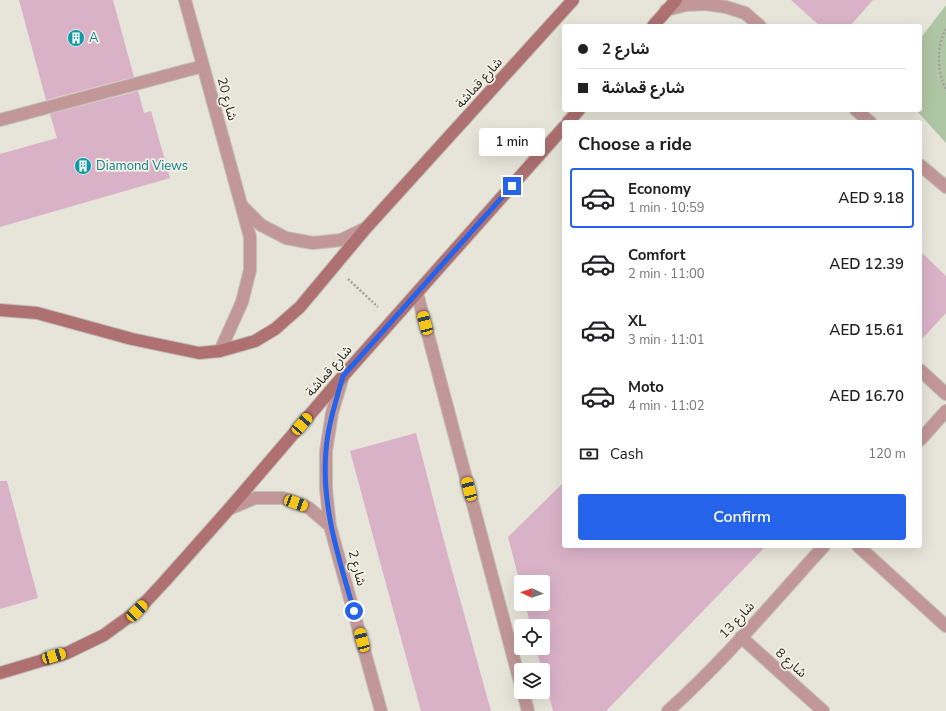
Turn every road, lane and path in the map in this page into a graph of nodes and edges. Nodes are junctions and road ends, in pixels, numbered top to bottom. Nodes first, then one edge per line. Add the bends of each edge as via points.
1 (185, 0) edge
2 (573, 0) edge
3 (676, 0) edge
4 (740, 0) edge
5 (666, 10) junction
6 (745, 13) junction
7 (655, 24) edge
8 (758, 24) edge
9 (946, 29) edge
10 (203, 66) junction
11 (946, 89) edge
12 (577, 112) edge
13 (858, 112) edge
14 (0, 120) edge
15 (570, 120) edge
16 (868, 120) edge
17 (562, 129) edge
18 (922, 167) edge
19 (946, 187) edge
20 (241, 205) junction
21 (366, 228) junction
22 (334, 267) junction
23 (417, 293) junction
24 (0, 310) edge
25 (393, 320) junction
26 (220, 351) junction
27 (922, 372) edge
28 (343, 376) junction
29 (946, 394) edge
30 (946, 411) edge
31 (922, 438) edge
32 (229, 509) junction
33 (330, 526) junction
34 (822, 548) edge
35 (860, 548) edge
36 (946, 626) edge
37 (741, 637) junction
38 (515, 663) edge
39 (0, 673) edge
40 (525, 699) edge
41 (381, 711) edge
42 (528, 711) edge
43 (668, 711) edge
44 (823, 711) edge

1 - 10 street, شارع 20
2 - 21 street, شارع قماشة
3 - 5 street
4 - 6 street
5 - 6 street via 706,4
5 - 7 street
6 - 8 street
9 - 11 path via 938,56 942,82
10 - 14 street
10 - 20 street, شارع 20
12 - 15 street
13 - 16 street
17 - 23 street, شارع قماشة
18 - 19 street
20 - 21 street via 261,224 286,238 306,242 341,240
20 - 26 street, شارع 20 via 250,237 250,270 242,302
21 - 22 street, شارع قماشة
22 - 25 path
22 - 26 street, شارع قماشة via 300,307 276,328 255,341
23 - 25 street, شارع قماشة
23 - 38 street
24 - 26 street, شارع قماشة via 37,313 132,339 180,349 199,352
25 - 28 street, شارع قماشة
27 - 29 street
28 - 32 street, شارع قماشة
28 - 33 street, شارع 2 via 332,413 326,450
30 - 31 street
32 - 33 street via 255,498 283,498 309,508
32 - 39 street, شارع قماشة via 137,611 104,635 67,653
33 - 41 street, شارع 2
34 - 37 street, شارع 13
35 - 36 street
37 - 43 street, شارع 13
37 - 44 street, شارع 8
40 - 42 street

